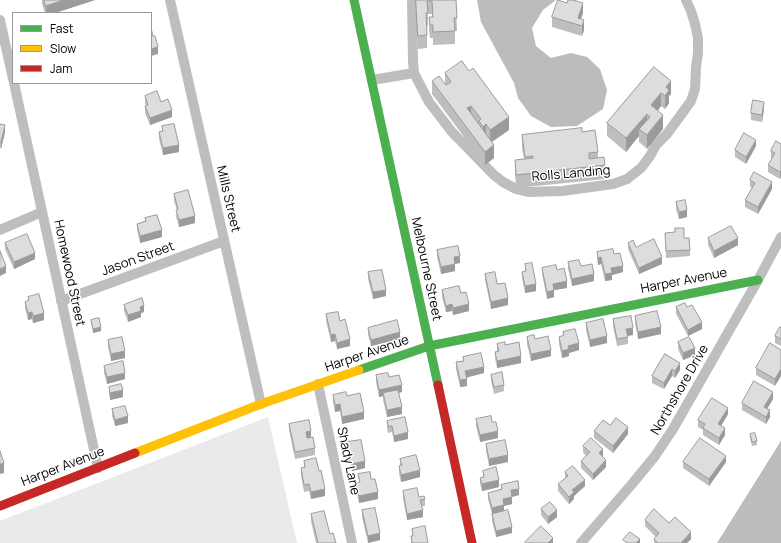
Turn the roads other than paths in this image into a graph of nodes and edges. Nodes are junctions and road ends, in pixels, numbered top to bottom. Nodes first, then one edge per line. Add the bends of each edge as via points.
1 (170, 0) edge
2 (354, 0) edge
3 (412, 0) edge
4 (686, 0) edge
5 (0, 20) edge
6 (414, 73) junction
7 (12, 75) edge
8 (372, 80) junction
9 (14, 84) edge
10 (42, 212) junction
11 (0, 230) edge
12 (781, 237) edge
13 (224, 241) junction
14 (758, 280) junction
15 (61, 301) junction
16 (429, 346) junction
17 (318, 384) junction
18 (262, 404) junction
19 (98, 468) junction
20 (0, 506) edge
21 (352, 543) edge
22 (472, 543) edge
23 (581, 543) edge

1 - 13 street, Mills Street
2 - 8 street, Melbourne Street
3 - 6 street, Rolls Landing
4 - 6 street, Rolls Landing via 696,24 698,38 695,89 691,101 641,168 627,179 613,184 550,191 528,192 516,189 486,167 452,132 429,102
5 - 7 street
6 - 8 street
8 - 16 street, Melbourne Street
9 - 10 street, Homewood Street
10 - 11 street
10 - 15 street, Homewood Street
12 - 14 street, Northshore Drive
13 - 15 street, Jason Street
13 - 18 street, Mills Street
14 - 16 street, Harper Avenue
14 - 23 street, Northshore Drive via 655,456
15 - 19 street, Homewood Street
16 - 17 street, Harper Avenue
16 - 22 street, Melbourne Street
17 - 18 street, Harper Avenue
17 - 21 street, Shady Lane
18 - 19 street, Harper Avenue
19 - 20 street, Harper Avenue

